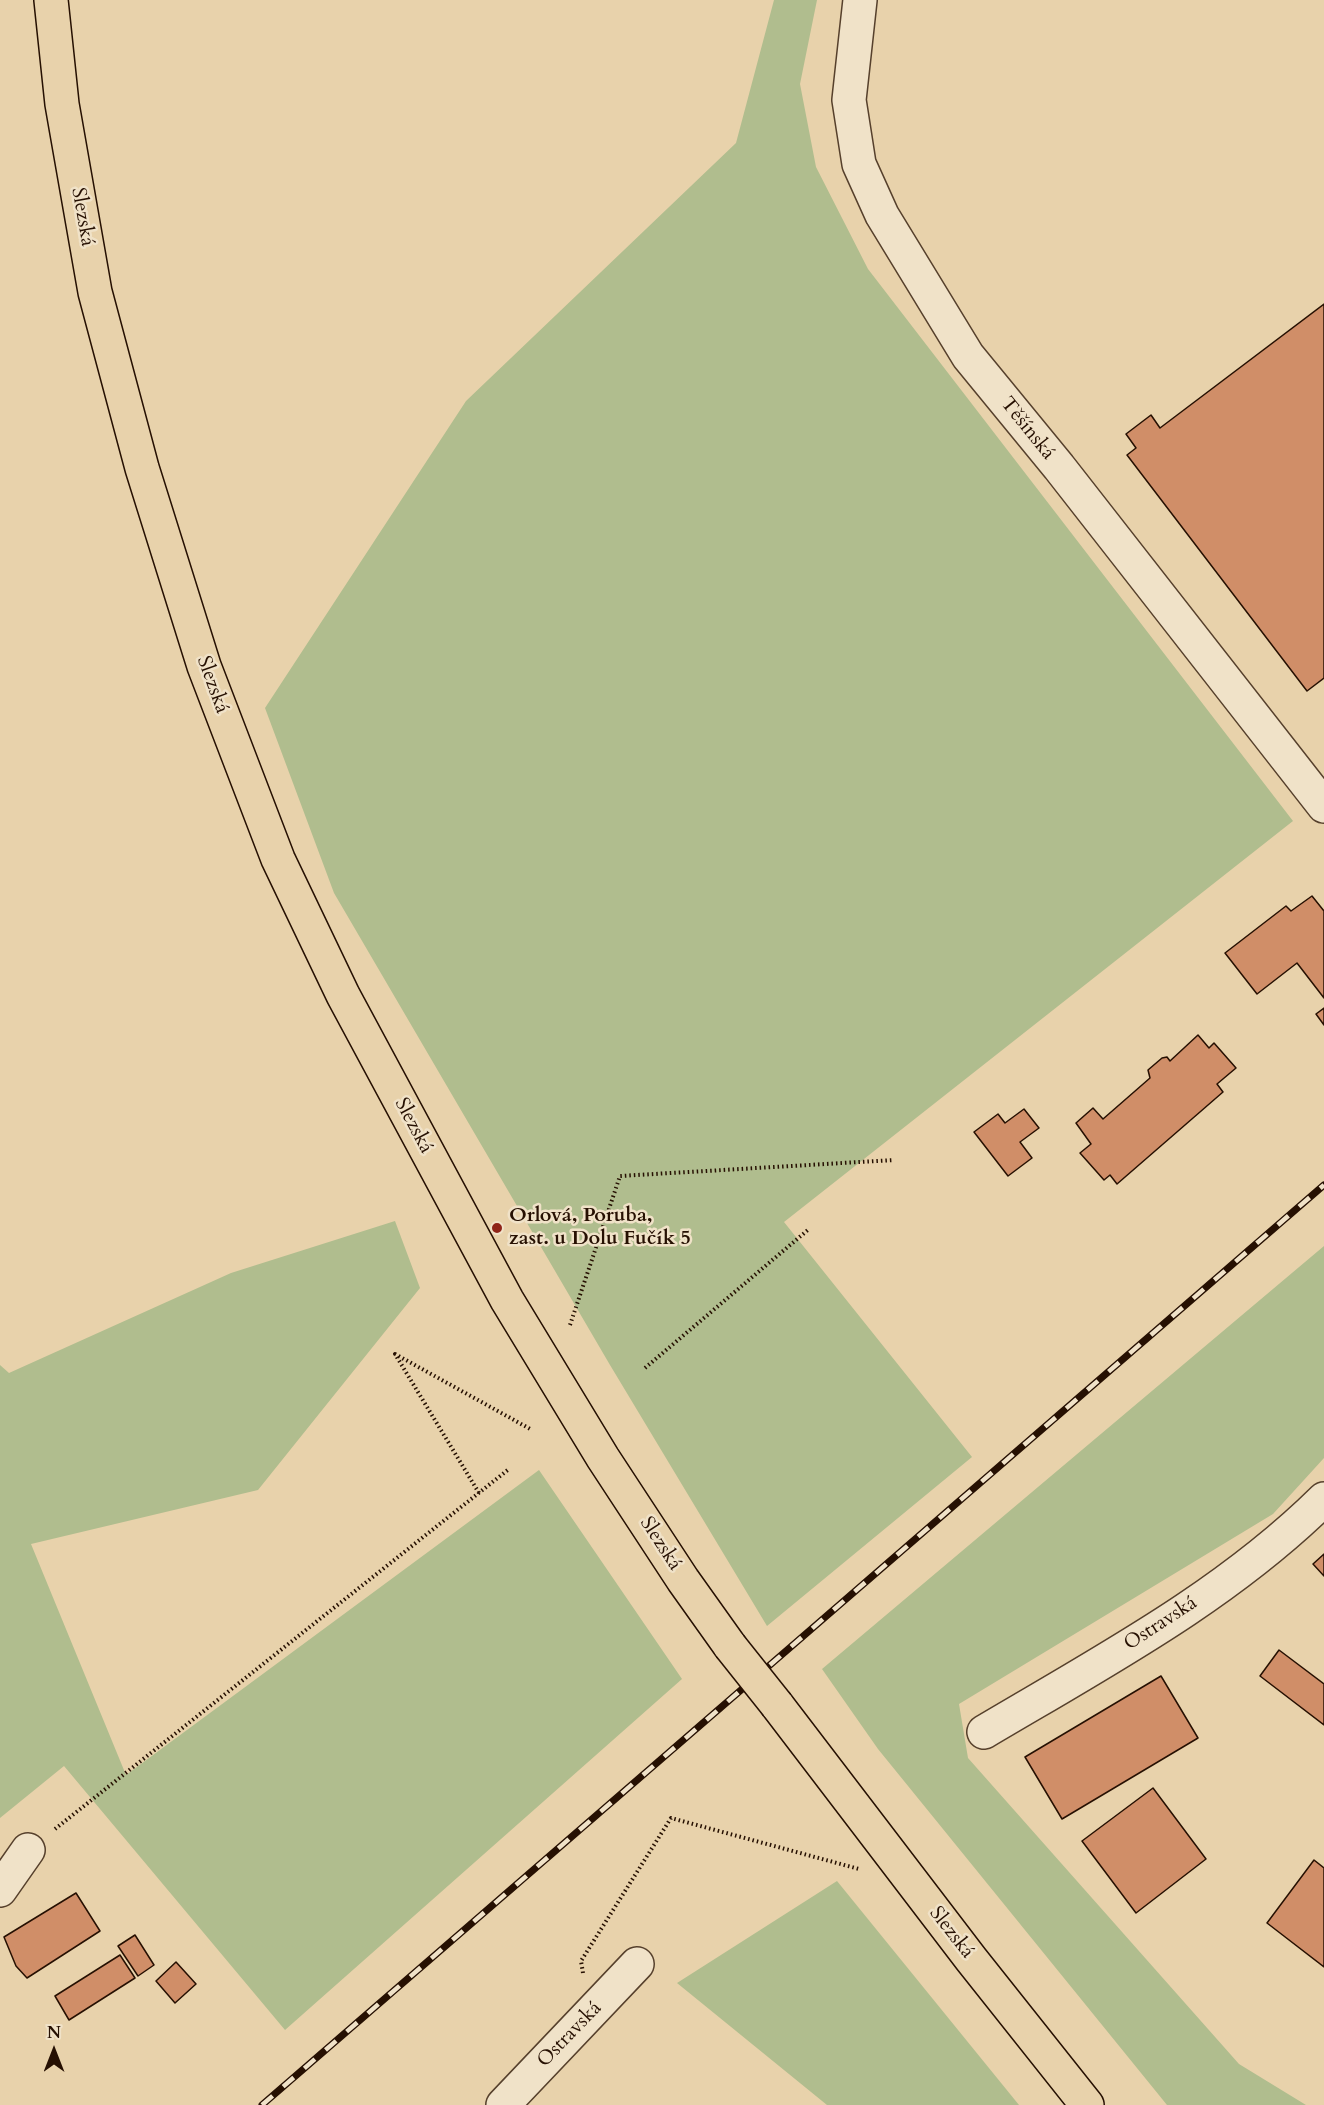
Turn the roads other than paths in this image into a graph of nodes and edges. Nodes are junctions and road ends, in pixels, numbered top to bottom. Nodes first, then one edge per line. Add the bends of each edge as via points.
1 (51, 0) edge
2 (860, 0) edge
3 (1324, 807) edge
4 (1324, 1499) edge
5 (984, 1732) dead end
6 (0, 1871) edge
7 (0, 1890) edge
8 (637, 1964) dead end
9 (503, 2105) edge
10 (1087, 2105) edge

1 - 10 main road, Slezská, bridge via 62,104 98,303 142,468 204,666 278,858 349,1005 507,1300 683,1580 949,1931
2 - 3 street, Těšínská via 849,100 859,164 882,215 968,356
4 - 5 street, Ostravská via 1295,1527 1173,1619
6 - 7 street via 28,1850
8 - 9 street, Ostravská

